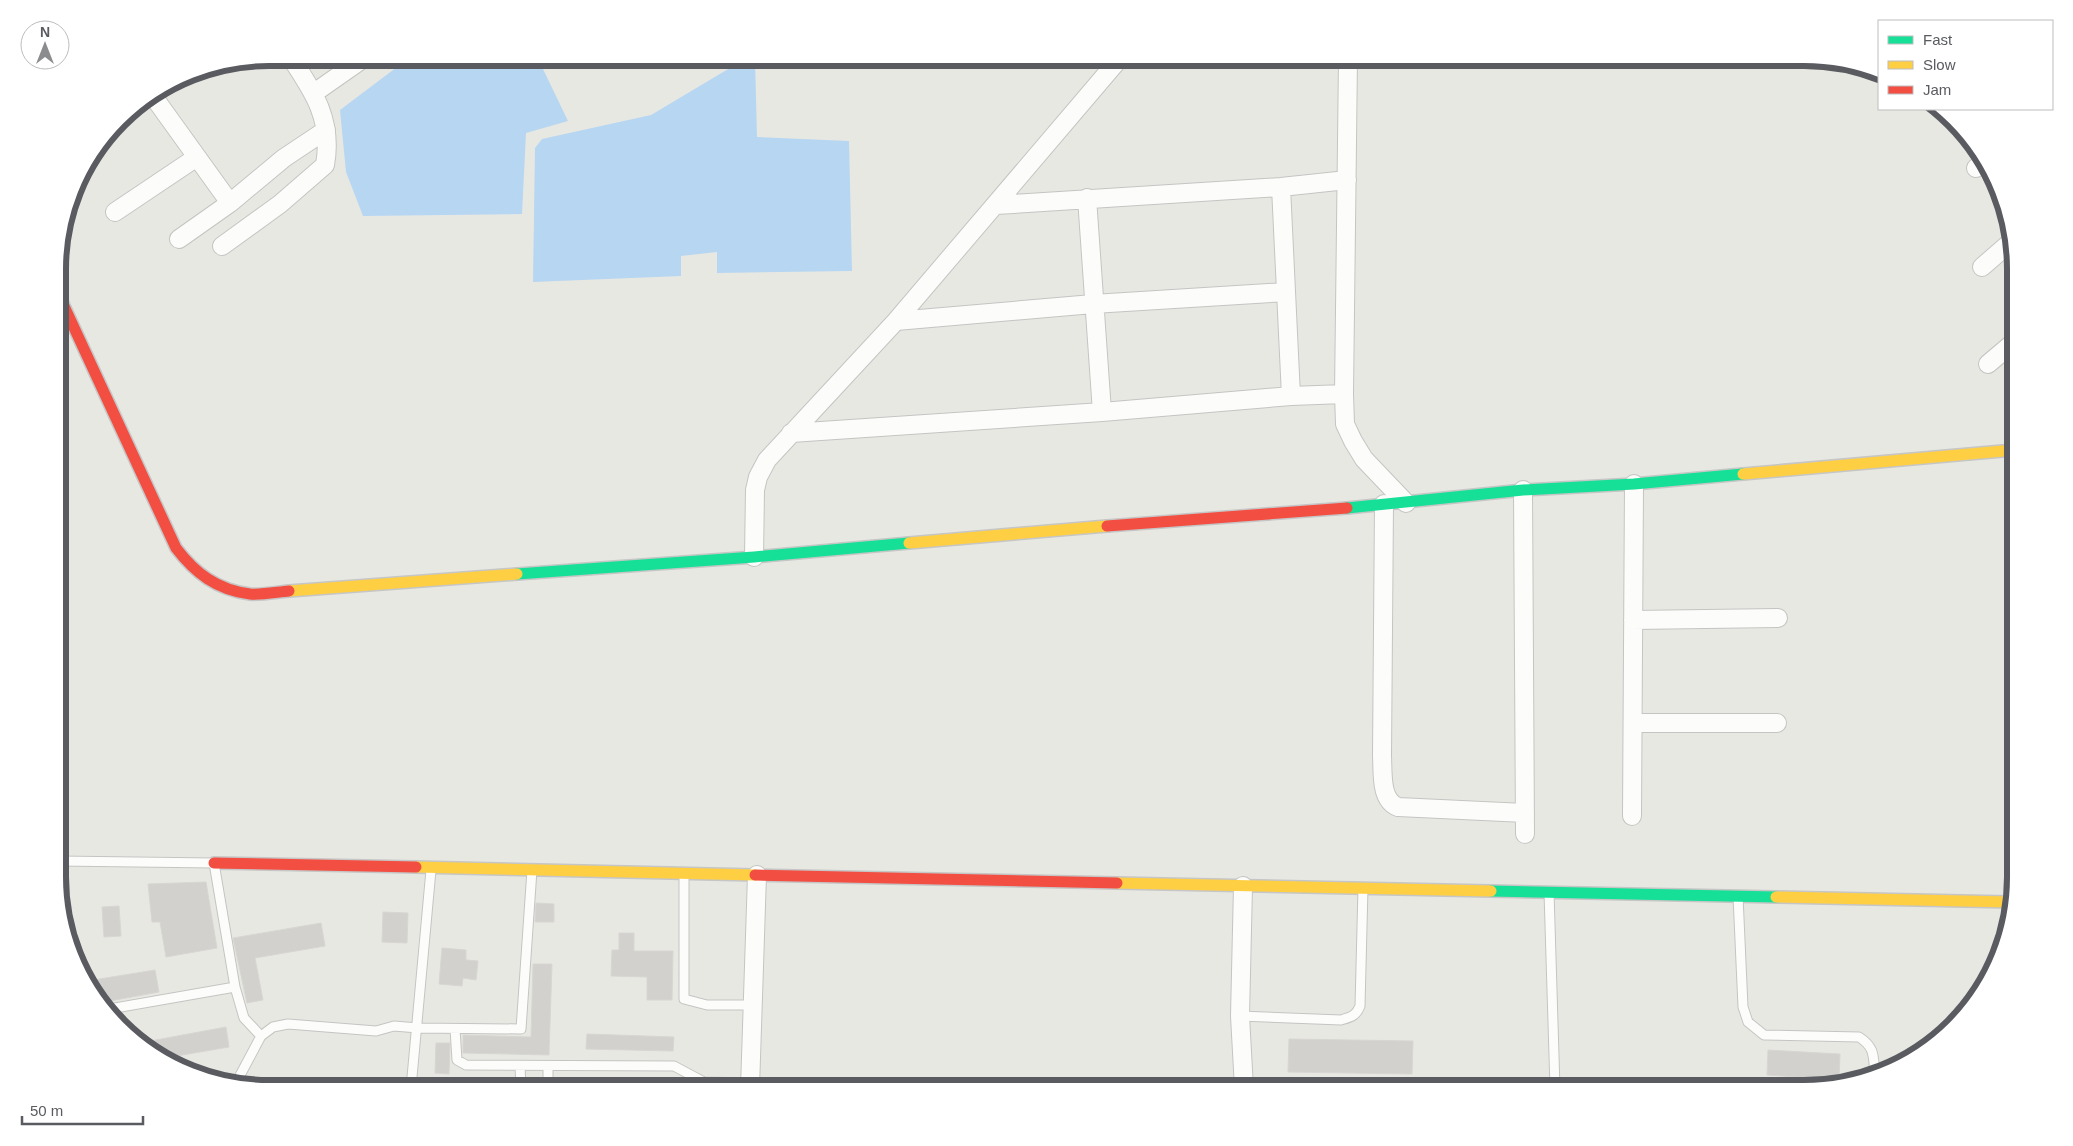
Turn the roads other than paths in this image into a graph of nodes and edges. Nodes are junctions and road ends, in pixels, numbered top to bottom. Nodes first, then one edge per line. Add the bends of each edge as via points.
1 (296, 66) edge
2 (353, 66) edge
3 (1113, 66) edge
4 (1348, 66) edge
5 (314, 93) junction
6 (156, 100) edge
7 (326, 130) junction
8 (197, 157) junction
9 (1347, 180) junction
10 (1281, 187) junction
11 (1087, 198) junction
12 (230, 203) junction
13 (996, 205) junction
14 (115, 212) dead end
15 (179, 239) dead end
16 (222, 246) dead end
17 (2005, 247) edge
18 (1982, 267) dead end
19 (1286, 292) junction
20 (1093, 304) junction
21 (66, 311) edge
22 (896, 321) junction
23 (2007, 348) edge
24 (1988, 364) dead end
25 (1344, 394) junction
26 (1291, 396) junction
27 (1102, 412) junction
28 (791, 433) junction
29 (2007, 451) edge
30 (1634, 484) junction
31 (1523, 490) junction
32 (1406, 503) junction
33 (1384, 504) junction
34 (754, 557) junction
35 (1778, 618) dead end
36 (1634, 620) junction
37 (1633, 723) junction
38 (1777, 723) dead end
39 (1525, 813) junction
40 (1632, 816) dead end
41 (1526, 834) dead end
42 (66, 861) edge
43 (214, 864) junction
44 (431, 868) junction
45 (532, 870) junction
46 (684, 874) junction
47 (757, 875) junction
48 (1243, 886) junction
49 (1363, 888) junction
50 (1549, 892) junction
51 (1738, 896) junction
52 (2005, 902) edge
53 (234, 987) junction
54 (752, 1005) junction
55 (115, 1009) edge
56 (1240, 1016) junction
57 (418, 1028) junction
58 (455, 1029) junction
59 (261, 1036) junction
60 (520, 1066) junction
61 (548, 1066) junction
62 (1873, 1067) edge
63 (239, 1078) edge
64 (412, 1080) edge
65 (521, 1080) edge
66 (548, 1080) edge
67 (700, 1080) edge
68 (750, 1080) edge
69 (1244, 1080) edge
70 (1555, 1080) edge

1 - 5 street
2 - 5 street
3 - 13 street
4 - 9 street
5 - 7 street
6 - 8 street
7 - 12 street via 284,158
7 - 16 street via 324,168
8 - 12 street
8 - 14 street
9 - 10 street
9 - 25 street
10 - 11 street
10 - 19 street
11 - 13 street
11 - 20 street
12 - 15 street
13 - 22 street
17 - 18 street
19 - 20 street
19 - 26 street
20 - 22 street
20 - 27 street
21 - 34 street via 176,548 191,568 208,582 227,589 251,594
22 - 28 street
23 - 24 street
25 - 26 street
25 - 32 street via 1345,424 1353,441 1364,459
26 - 27 street
27 - 28 street
28 - 34 street via 767,460 758,477
29 - 30 street
30 - 31 street
30 - 36 street
31 - 32 street
31 - 39 street
32 - 33 street
33 - 34 street
33 - 39 street via 1382,756 1387,797 1398,807
35 - 36 street
36 - 37 street
37 - 38 street
37 - 40 street
39 - 41 street
42 - 43 lane
43 - 44 street
43 - 53 lane
44 - 45 street
44 - 57 lane
45 - 46 street
45 - 58 lane via 521,1030
46 - 47 street
46 - 54 lane via 684,999 707,1006
47 - 48 street
47 - 54 street
48 - 49 street
48 - 56 street
49 - 50 street
49 - 56 lane via 1360,1006 1353,1017 1341,1020
50 - 51 street
50 - 70 lane
51 - 52 street
51 - 62 lane via 1743,1007 1748,1022 1764,1035 1859,1037 1872,1050
53 - 55 lane
53 - 59 lane via 244,1018
54 - 68 street
56 - 69 street
57 - 58 lane
57 - 59 lane via 394,1026 376,1030 288,1024 273,1027
57 - 64 lane
58 - 60 lane via 457,1060 466,1065
59 - 63 lane
60 - 61 lane
60 - 65 lane
61 - 66 lane
61 - 67 lane via 674,1066

